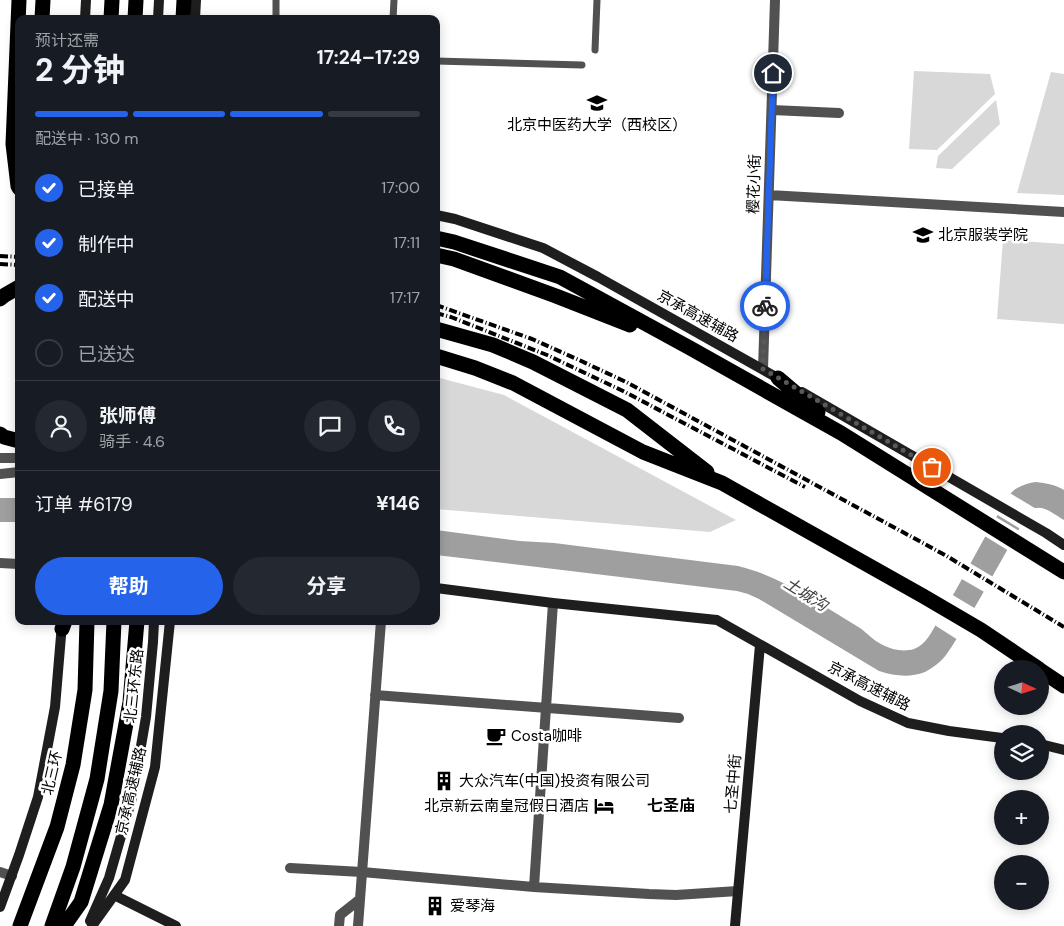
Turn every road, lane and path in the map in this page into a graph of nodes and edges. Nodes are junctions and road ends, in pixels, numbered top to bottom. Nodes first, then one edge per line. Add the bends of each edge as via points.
1 (19, 0) edge
2 (44, 0) edge
3 (86, 0) edge
4 (112, 0) edge
5 (136, 0) edge
6 (159, 0) edge
7 (184, 0) edge
8 (196, 0) edge
9 (276, 0) edge
10 (394, 0) edge
11 (597, 0) edge
12 (775, 0) edge
13 (18, 15) edge
14 (42, 15) edge
15 (85, 15) edge
16 (111, 15) edge
17 (135, 15) edge
18 (158, 15) edge
19 (183, 15) edge
20 (195, 15) edge
21 (276, 15) edge
22 (393, 15) edge
23 (595, 50) dead end
24 (440, 61) edge
25 (582, 65) dead end
26 (15, 96) edge
27 (772, 110) junction
28 (839, 113) dead end
29 (15, 161) edge
30 (768, 195) junction
31 (1064, 212) edge
32 (440, 216) edge
33 (440, 239) edge
34 (440, 256) edge
35 (15, 289) edge
36 (0, 299) edge
37 (440, 330) edge
38 (690, 348) junction
39 (440, 357) edge
40 (763, 369) junction
41 (778, 378) junction
42 (841, 433) junction
43 (0, 434) edge
44 (15, 439) edge
45 (0, 458) edge
46 (15, 458) edge
47 (15, 472) edge
48 (0, 474) edge
49 (722, 483) junction
50 (1064, 545) edge
51 (0, 563) edge
52 (15, 564) edge
53 (1064, 572) edge
54 (440, 589) edge
55 (552, 603) junction
56 (63, 625) edge
57 (87, 625) edge
58 (114, 625) edge
59 (137, 625) edge
60 (154, 625) edge
61 (157, 625) edge
62 (170, 625) edge
63 (380, 625) edge
64 (153, 642) junction
65 (760, 645) junction
66 (1025, 660) edge
67 (1049, 676) edge
68 (1064, 686) edge
69 (375, 695) junction
70 (545, 709) junction
71 (679, 718) dead end
72 (994, 737) edge
73 (1049, 746) edge
74 (1064, 750) edge
75 (290, 868) dead end
76 (0, 872) edge
77 (362, 872) junction
78 (12, 876) junction
79 (534, 887) junction
80 (738, 891) junction
81 (114, 895) junction
82 (359, 900) junction
83 (0, 907) edge
84 (20, 926) edge
85 (52, 926) edge
86 (64, 926) edge
87 (90, 926) edge
88 (176, 926) edge
89 (339, 926) edge
90 (358, 926) edge
91 (735, 926) edge

1 - 13 highway
2 - 14 highway
3 - 15 street
4 - 16 highway
5 - 17 highway
6 - 18 street
7 - 19 highway
8 - 20 street
9 - 21 lane
10 - 22 lane
11 - 23 lane
12 - 27 street, 樱花小街
24 - 25 lane
26 - 29 highway
27 - 28 street
27 - 30 street, 樱花小街
30 - 31 street
30 - 40 street, 樱花小街
32 - 40 street, 京承高速辅路 via 544,248
33 - 38 highway via 560,277
34 - 38 highway
35 - 36 highway
37 - 49 highway via 493,345 533,362 627,410
38 - 42 highway
39 - 49 highway via 513,383 642,452
40 - 41 street, 京承高速辅路
41 - 42 highway
41 - 50 street, 京承高速辅路
42 - 53 highway
43 - 44 highway
45 - 46 street
47 - 48 street
49 - 66 highway via 923,596
51 - 52 street
54 - 55 street, 京承高速辅路
55 - 65 street, 京承高速辅路 via 717,620
55 - 70 street
56 - 78 street via 55,707 38,797
57 - 84 highway, 北三环 via 85,690 74,765 57,827
58 - 85 highway via 111,691 97,778 73,867
59 - 86 highway via 130,702 111,805 81,902
60 - 64 street, 北三环东路
61 - 64 street
62 - 81 street, 京承高速辅路 via 155,767 125,880
63 - 69 street
64 - 87 street, 北三环东路 via 146,718 132,798 109,878
65 - 72 street, 京承高速辅路 via 860,701 908,723
65 - 80 street, 七圣中街
67 - 68 highway
69 - 70 street
69 - 77 street
70 - 71 street
70 - 79 street
73 - 74 street
75 - 77 street
76 - 78 street
77 - 79 street
77 - 82 street
78 - 83 street
79 - 80 street via 676,895
80 - 91 street, 七圣中街
81 - 87 street, 京承高速辅路
81 - 88 street
82 - 89 street via 340,915
82 - 90 street

